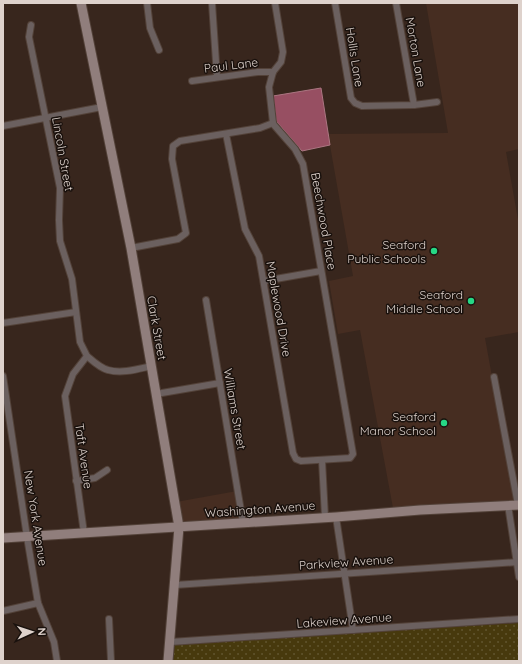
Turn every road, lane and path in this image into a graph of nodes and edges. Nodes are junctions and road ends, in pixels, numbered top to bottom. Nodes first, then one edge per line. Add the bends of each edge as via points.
1 (81, 3) edge
2 (148, 3) edge
3 (212, 3) edge
4 (275, 3) edge
5 (335, 3) edge
6 (396, 3) edge
7 (31, 25) dead end
8 (159, 50) dead end
9 (273, 72) junction
10 (217, 77) junction
11 (192, 81) dead end
12 (437, 102) dead end
13 (414, 105) junction
14 (102, 107) junction
15 (46, 119) junction
16 (273, 123) junction
17 (3, 126) edge
18 (226, 134) junction
19 (131, 248) junction
20 (321, 271) junction
21 (264, 281) junction
22 (206, 300) dead end
23 (76, 312) junction
24 (3, 323) edge
25 (87, 356) junction
26 (152, 366) junction
27 (3, 376) edge
28 (494, 377) dead end
29 (220, 383) junction
30 (156, 394) junction
31 (6, 412) edge
32 (322, 460) junction
33 (107, 470) dead end
34 (76, 482) junction
35 (515, 505) edge
36 (336, 516) junction
37 (325, 517) junction
38 (243, 523) junction
39 (179, 527) junction
40 (84, 533) junction
41 (27, 537) junction
42 (3, 538) edge
43 (518, 562) edge
44 (345, 574) junction
45 (519, 577) edge
46 (175, 585) junction
47 (38, 603) junction
48 (3, 611) edge
49 (108, 619) dead end
50 (519, 620) edge
51 (353, 630) junction
52 (170, 642) junction
53 (57, 661) edge
54 (111, 661) edge
55 (168, 661) edge

1 - 14 street, Clark Street
2 - 8 street via 150,28
3 - 10 street
4 - 9 street via 282,52 281,62
5 - 13 street, Hollis Lane via 351,98 362,106
6 - 13 street, Morton Lane
7 - 15 street, Lincoln Street via 29,37
9 - 10 street, Paul Lane
9 - 16 street via 269,87
10 - 11 street, Paul Lane
12 - 13 street, Hollis Lane
14 - 15 street
14 - 19 street, Clark Street
15 - 17 street
15 - 23 street, Lincoln Street via 60,188 60,241 72,279
16 - 18 street
16 - 20 street, Beechwood Place via 295,149 303,164
18 - 19 street via 180,141 173,146 172,159 186,233 178,239
18 - 21 street, Maplewood Drive via 245,229 259,256
19 - 26 street, Clark Street
20 - 21 street
20 - 32 street, Beechwood Place via 352,454 350,458
21 - 32 street, Maplewood Drive via 293,453 296,459 304,461
22 - 29 street, Williams Street
23 - 24 street
23 - 25 street, Lincoln Street via 80,342
25 - 26 street via 109,370 126,371
25 - 34 street, Taft Avenue via 73,374 65,396
26 - 30 street, Clark Street
27 - 31 street, New York Avenue
28 - 35 street
29 - 30 street
29 - 38 street, Williams Street
30 - 39 street, Clark Street
31 - 41 street, New York Avenue
32 - 37 street
33 - 34 street via 95,478
34 - 40 street, Taft Avenue
35 - 36 street, Washington Avenue
35 - 43 street
36 - 37 street, Washington Avenue
36 - 44 street
37 - 38 street, Washington Avenue
38 - 39 street, Washington Avenue
39 - 40 street, Washington Avenue
39 - 46 street, Clark Street
40 - 41 street, Washington Avenue
41 - 42 street, Washington Avenue
41 - 47 street, New York Avenue
43 - 44 street, Parkview Avenue
43 - 45 street
44 - 46 street, Parkview Avenue
44 - 51 street
46 - 52 street, Clark Street
47 - 48 street
47 - 53 street, New York Avenue via 54,642
49 - 54 street
50 - 51 street, Lakeview Avenue
51 - 52 street, Lakeview Avenue
52 - 55 street, Clark Street

